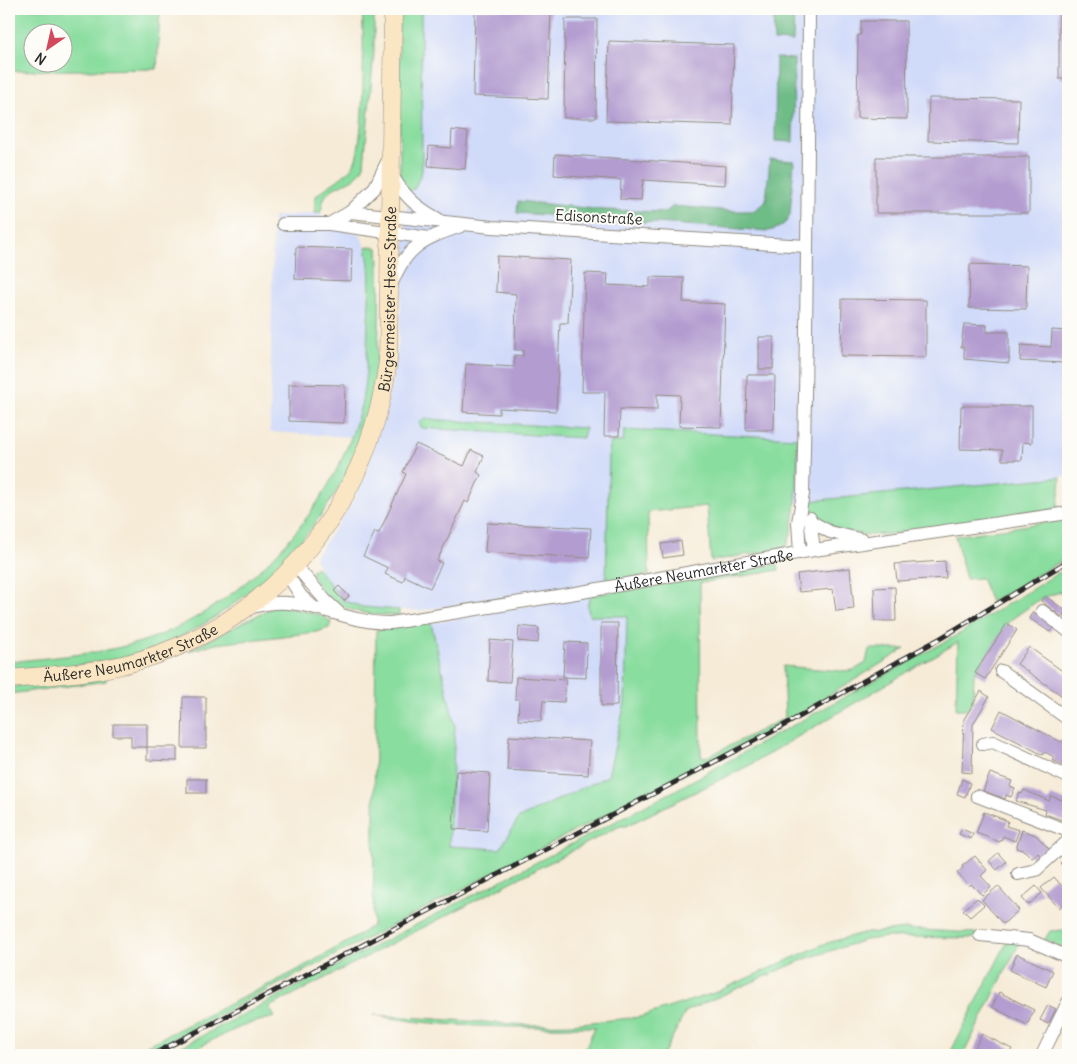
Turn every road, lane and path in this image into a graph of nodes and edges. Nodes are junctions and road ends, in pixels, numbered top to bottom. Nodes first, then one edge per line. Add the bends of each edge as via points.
1 (393, 9) edge
2 (809, 9) edge
3 (391, 152) junction
4 (391, 171) junction
5 (350, 212) junction
6 (445, 222) junction
7 (283, 224) dead end
8 (329, 224) junction
9 (390, 224) junction
10 (466, 224) junction
11 (429, 238) junction
12 (806, 246) junction
13 (390, 288) junction
14 (803, 494) junction
15 (1068, 512) edge
16 (810, 518) junction
17 (873, 542) junction
18 (814, 550) junction
19 (800, 553) junction
20 (291, 570) junction
21 (313, 607) junction
22 (245, 610) junction
23 (1042, 611) dead end
24 (340, 614) junction
25 (1068, 631) edge
26 (1002, 671) dead end
27 (9, 679) edge
28 (1068, 719) edge
29 (983, 744) dead end
30 (1068, 776) edge
31 (977, 796) dead end
32 (1068, 831) edge
33 (1068, 841) edge
34 (1018, 874) dead end
35 (980, 935) dead end
36 (1068, 957) edge
37 (1068, 1002) edge
38 (1042, 1055) edge

1 - 3 main road, Bürgermeister-Hess-Straße
2 - 12 street
3 - 4 main road, Bürgermeister-Hess-Straße
3 - 5 street via 374,190
4 - 6 street via 402,192 418,208
4 - 9 main road, Bürgermeister-Hess-Straße
5 - 8 street
5 - 9 street
6 - 9 street, Edisonstraße
6 - 10 street, Edisonstraße
7 - 8 street
8 - 9 street via 349,228
9 - 11 street via 412,237
9 - 13 main road, Bürgermeister-Hess-Straße
10 - 11 street
10 - 12 street, Edisonstraße
11 - 13 street via 408,253 398,266
12 - 14 street
13 - 20 main road, Bürgermeister-Hess-Straße via 384,392 369,445 340,504
14 - 16 street
14 - 19 street via 798,522
15 - 17 street, Äußere Neumarkter Straße
16 - 17 street via 830,532
16 - 18 street
17 - 18 street, Äußere Neumarkter Straße
18 - 19 street, Äußere Neumarkter Straße
19 - 24 street, Äußere Neumarkter Straße via 391,622 368,621
20 - 21 street via 301,596
20 - 22 main road, Äußere Neumarkter Straße
20 - 24 street, Äußere Neumarkter Straße
21 - 22 street, Äußere Neumarkter Straße via 278,601
21 - 24 street, Äußere Neumarkter Straße
22 - 27 main road, Äußere Neumarkter Straße via 200,637 142,660
23 - 25 street
26 - 28 street
29 - 30 street via 994,742
31 - 32 street
33 - 34 street via 1036,870
35 - 36 street via 1029,940
37 - 38 street

